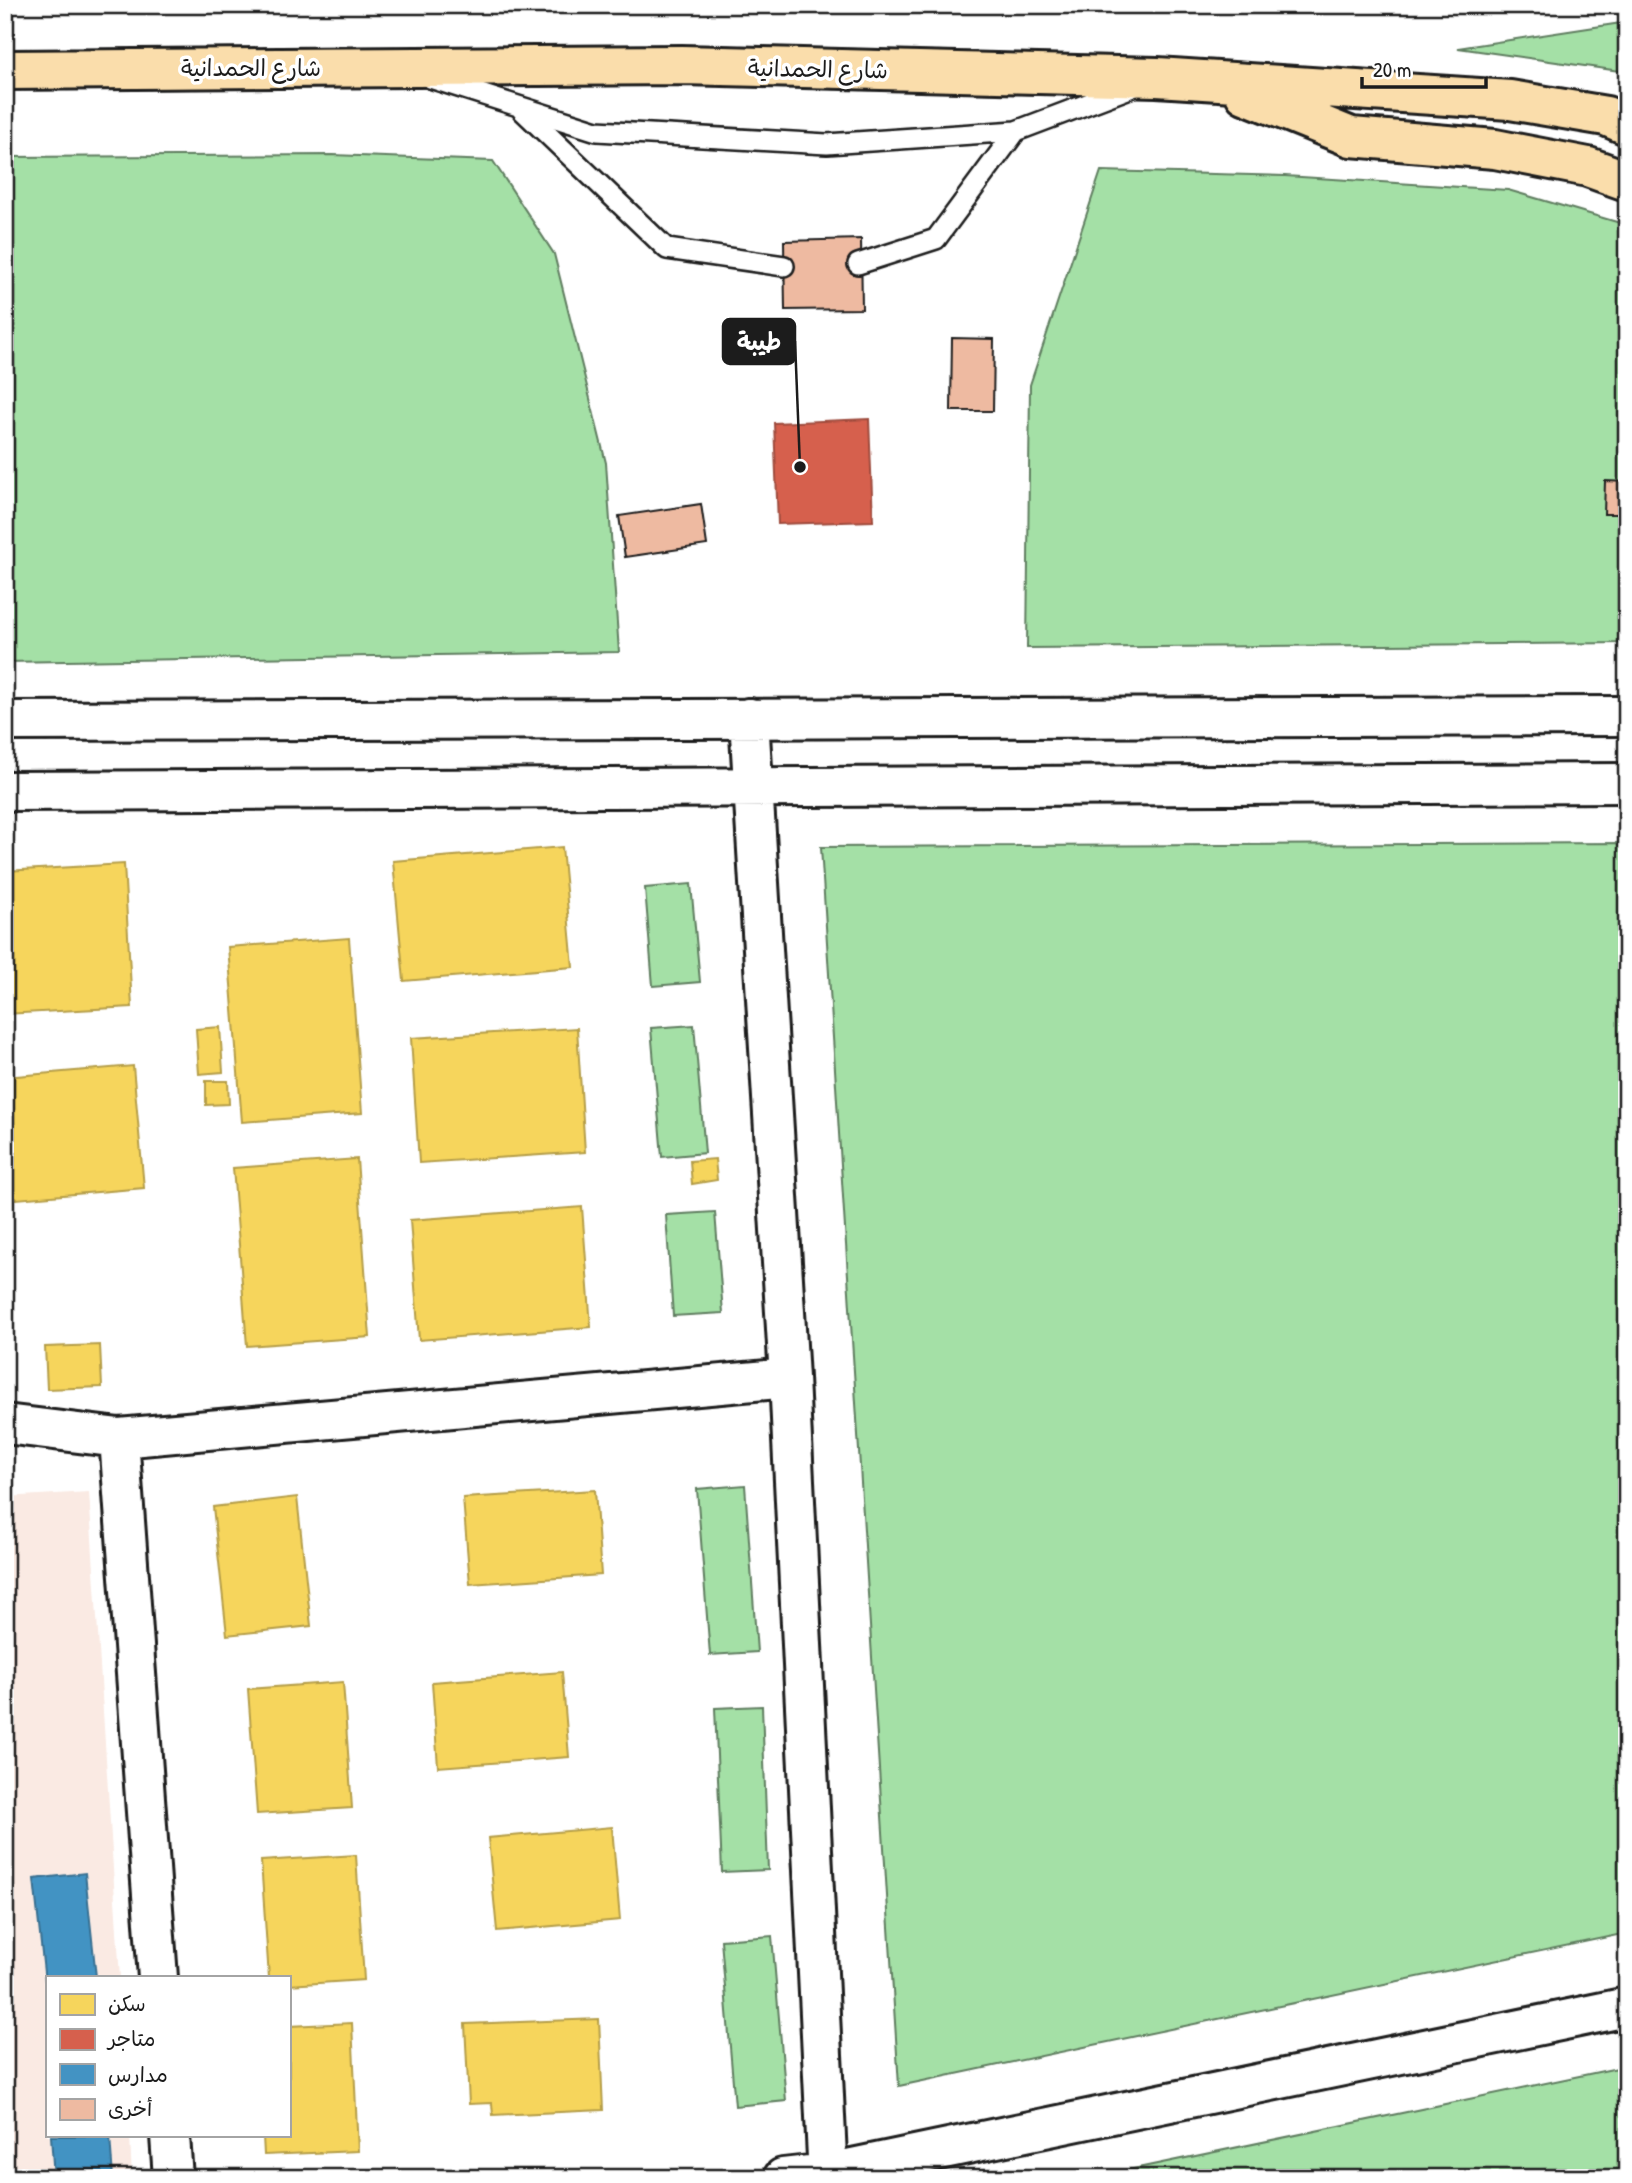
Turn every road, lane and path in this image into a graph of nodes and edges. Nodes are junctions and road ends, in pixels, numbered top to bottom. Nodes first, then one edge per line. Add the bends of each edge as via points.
1 (396, 67) junction
2 (5, 70) edge
3 (1157, 77) junction
4 (1214, 81) junction
5 (519, 107) junction
6 (1627, 125) edge
7 (1016, 131) junction
8 (1627, 181) edge
9 (858, 264) dead end
10 (784, 266) dead end
11 (1627, 716) edge
12 (749, 718) junction
13 (5, 720) edge
14 (1627, 783) edge
15 (753, 788) junction
16 (5, 791) edge
17 (789, 1378) junction
18 (5, 1424) edge
19 (119, 1438) junction
20 (158, 1976) edge
21 (1627, 2007) edge
22 (170, 2138) edge
23 (828, 2175) edge
24 (173, 2178) edge
25 (783, 2178) edge

1 - 2 highway, شارع الحمدانية
1 - 3 highway, شارع الحمدانية via 682,65
1 - 5 lane
3 - 4 highway, شارع الحمدانية
3 - 7 lane
4 - 6 highway, شارع الحمدانية via 1510,100 1606,116
4 - 8 highway via 1351,137 1495,149 1588,167
5 - 7 lane via 597,131 827,144
5 - 10 lane via 667,248
7 - 9 lane via 936,239
11 - 12 street
12 - 13 street
12 - 15 street
14 - 15 street
15 - 16 street
15 - 17 street
17 - 19 street
17 - 23 street
18 - 19 street
19 - 20 street
21 - 23 street
22 - 24 street
23 - 25 street

